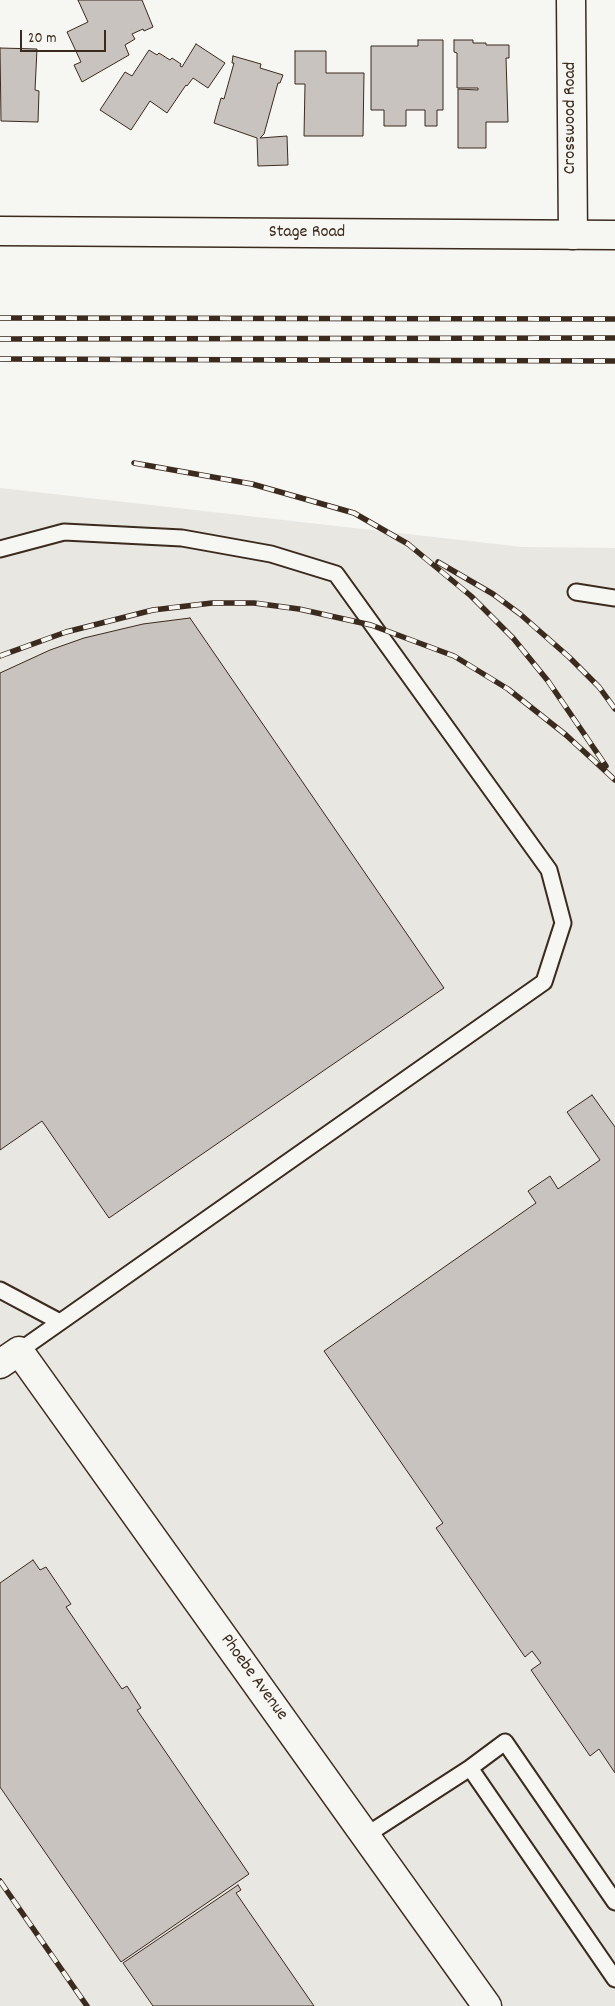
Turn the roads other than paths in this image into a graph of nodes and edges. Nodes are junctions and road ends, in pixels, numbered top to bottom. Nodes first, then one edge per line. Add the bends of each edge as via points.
1 (571, 0) edge
2 (0, 232) edge
3 (573, 235) junction
4 (615, 235) edge
5 (0, 549) edge
6 (576, 592) dead end
7 (615, 598) edge
8 (0, 1290) edge
9 (60, 1322) junction
10 (10, 1357) edge
11 (470, 1768) junction
12 (365, 1836) junction
13 (615, 1902) edge
14 (615, 1979) edge
15 (487, 2006) edge

1 - 3 street, Crosswood Road
2 - 3 street, Stage Road
3 - 4 street, Stage Road
5 - 9 lane via 64,532 182,538 271,554 336,574 549,870 562,923 544,982
6 - 7 lane
8 - 9 lane
9 - 10 lane
10 - 12 street, Phoebe Avenue
11 - 12 lane
11 - 13 lane via 505,1742
11 - 14 lane
12 - 15 street, Phoebe Avenue

